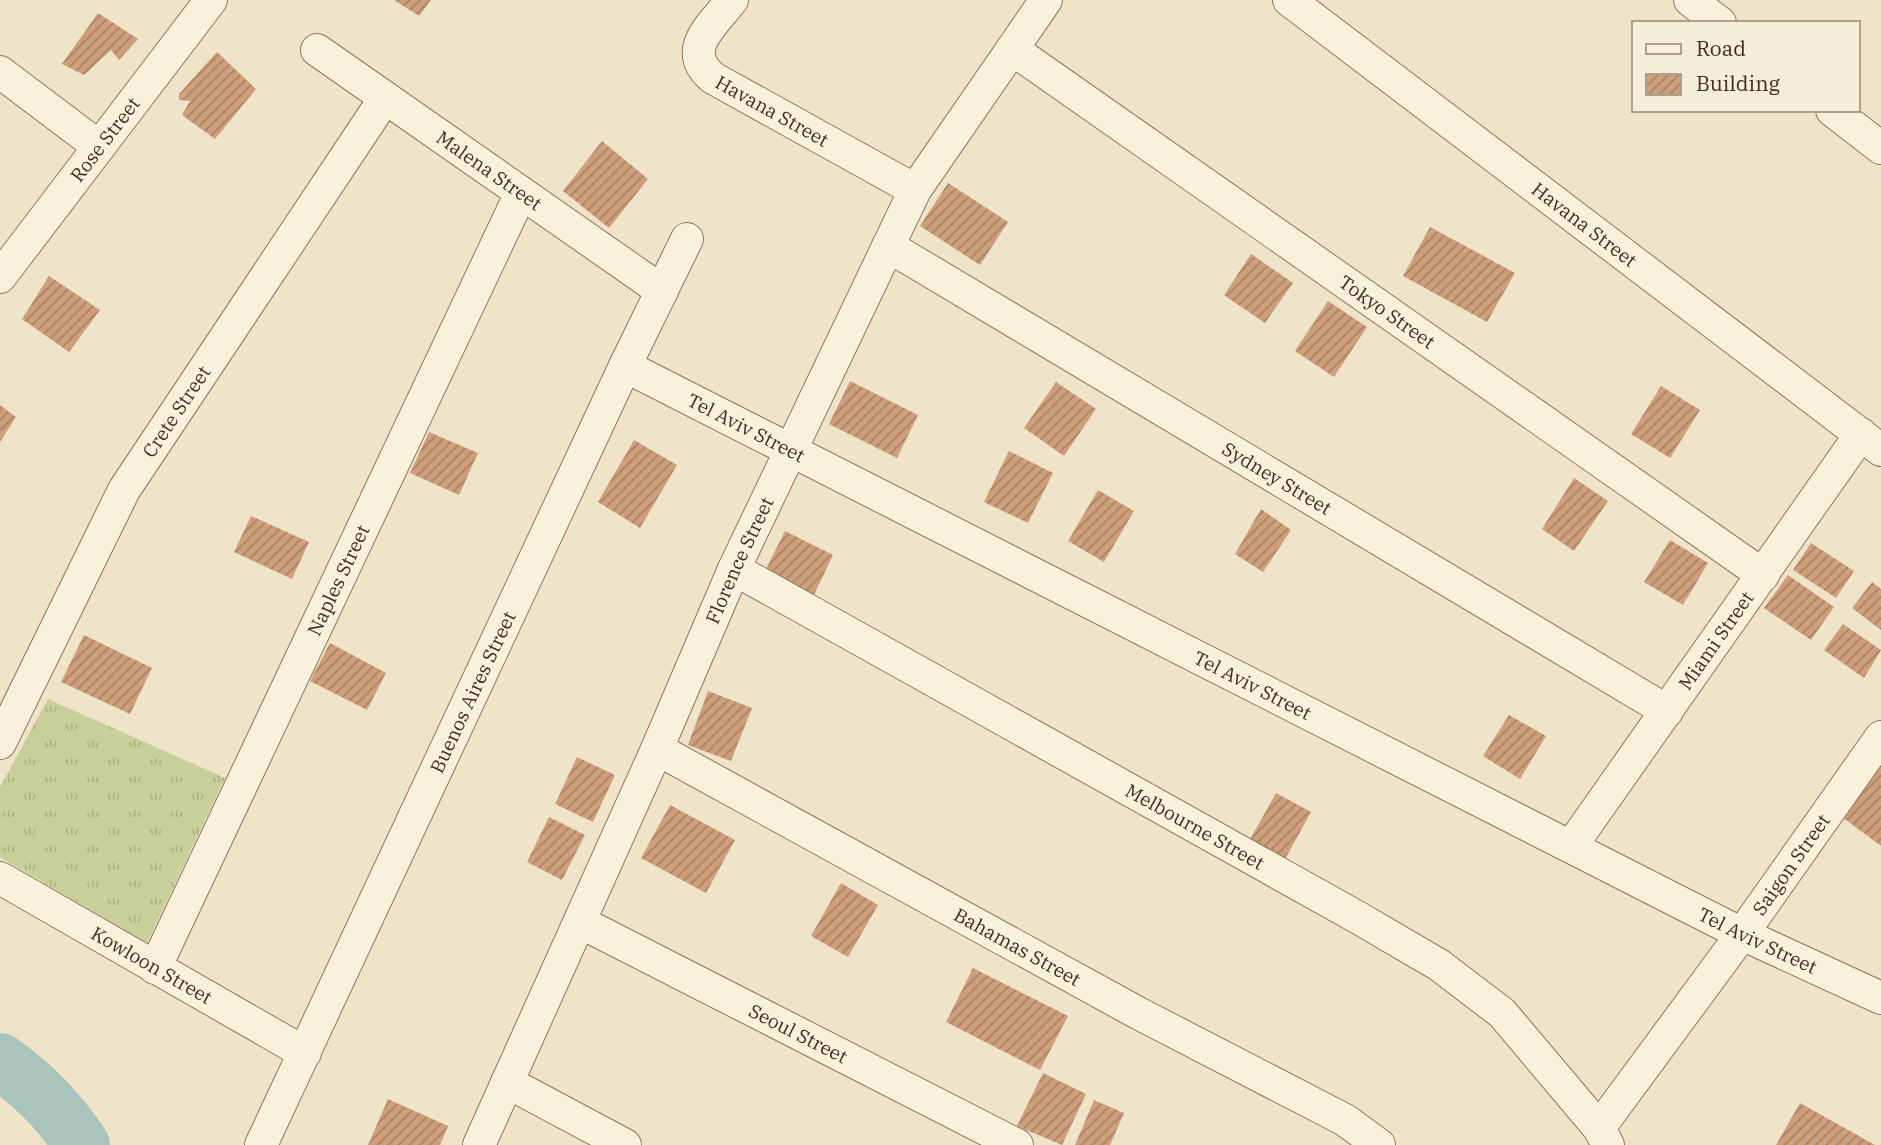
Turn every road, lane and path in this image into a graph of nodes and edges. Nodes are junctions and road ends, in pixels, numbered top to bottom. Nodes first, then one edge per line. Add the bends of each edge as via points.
1 (211, 0) edge
2 (732, 0) edge
3 (1046, 0) edge
4 (1289, 0) edge
5 (1690, 0) edge
6 (1717, 21) edge
7 (1012, 49) junction
8 (317, 50) dead end
9 (0, 72) edge
10 (385, 97) junction
11 (1835, 112) edge
12 (98, 146) junction
13 (1881, 148) edge
14 (915, 190) junction
15 (521, 193) junction
16 (687, 239) dead end
17 (888, 246) junction
18 (0, 277) edge
19 (662, 291) junction
20 (625, 366) junction
21 (1871, 442) edge
22 (789, 449) junction
23 (734, 569) junction
24 (1763, 575) junction
25 (1667, 711) junction
26 (1881, 737) edge
27 (0, 743) edge
28 (657, 749) junction
29 (1572, 845) junction
30 (0, 878) edge
31 (580, 922) junction
32 (1742, 934) junction
33 (155, 968) junction
34 (1881, 998) edge
35 (305, 1053) junction
36 (507, 1082) junction
37 (1603, 1136) edge
38 (261, 1145) edge
39 (479, 1145) edge
40 (625, 1145) edge
41 (1017, 1145) edge
42 (1378, 1145) edge

1 - 12 street, Rose Street
2 - 14 street, Havana Street via 699,43 696,56 701,68
3 - 7 street, Florence Street
4 - 21 street, Havana Street
5 - 6 street
7 - 14 street, Florence Street
7 - 24 street, Tokyo Street
8 - 10 street, Malena Street
9 - 12 street
10 - 15 street, Malena Street
10 - 27 street, Crete Street via 124,490
11 - 13 street
12 - 18 street, Rose Street
14 - 17 street, Florence Street
15 - 19 street, Malena Street
15 - 33 street, Naples Street
16 - 19 street, Buenos Aires Street
17 - 22 street, Florence Street
17 - 25 street, Sydney Street
19 - 20 street, Buenos Aires Street
20 - 22 street, Tel Aviv Street
20 - 35 street, Buenos Aires Street
21 - 24 street, Miami Street
22 - 23 street, Florence Street
22 - 29 street, Tel Aviv Street
23 - 28 street, Florence Street
23 - 37 street, Melbourne Street via 1439,965 1502,1013
24 - 25 street, Miami Street
25 - 29 street, Miami Street
26 - 32 street, Saigon Street
28 - 31 street, Florence Street
28 - 42 street, Bahamas Street via 1138,1013 1345,1120
29 - 32 street, Tel Aviv Street
30 - 33 street, Kowloon Street
31 - 36 street, Florence Street
31 - 41 street, Seoul Street
32 - 34 street, Tel Aviv Street
32 - 37 street, Saigon Street
33 - 35 street, Kowloon Street
35 - 38 street, Buenos Aires Street
36 - 39 street, Florence Street
36 - 40 street

